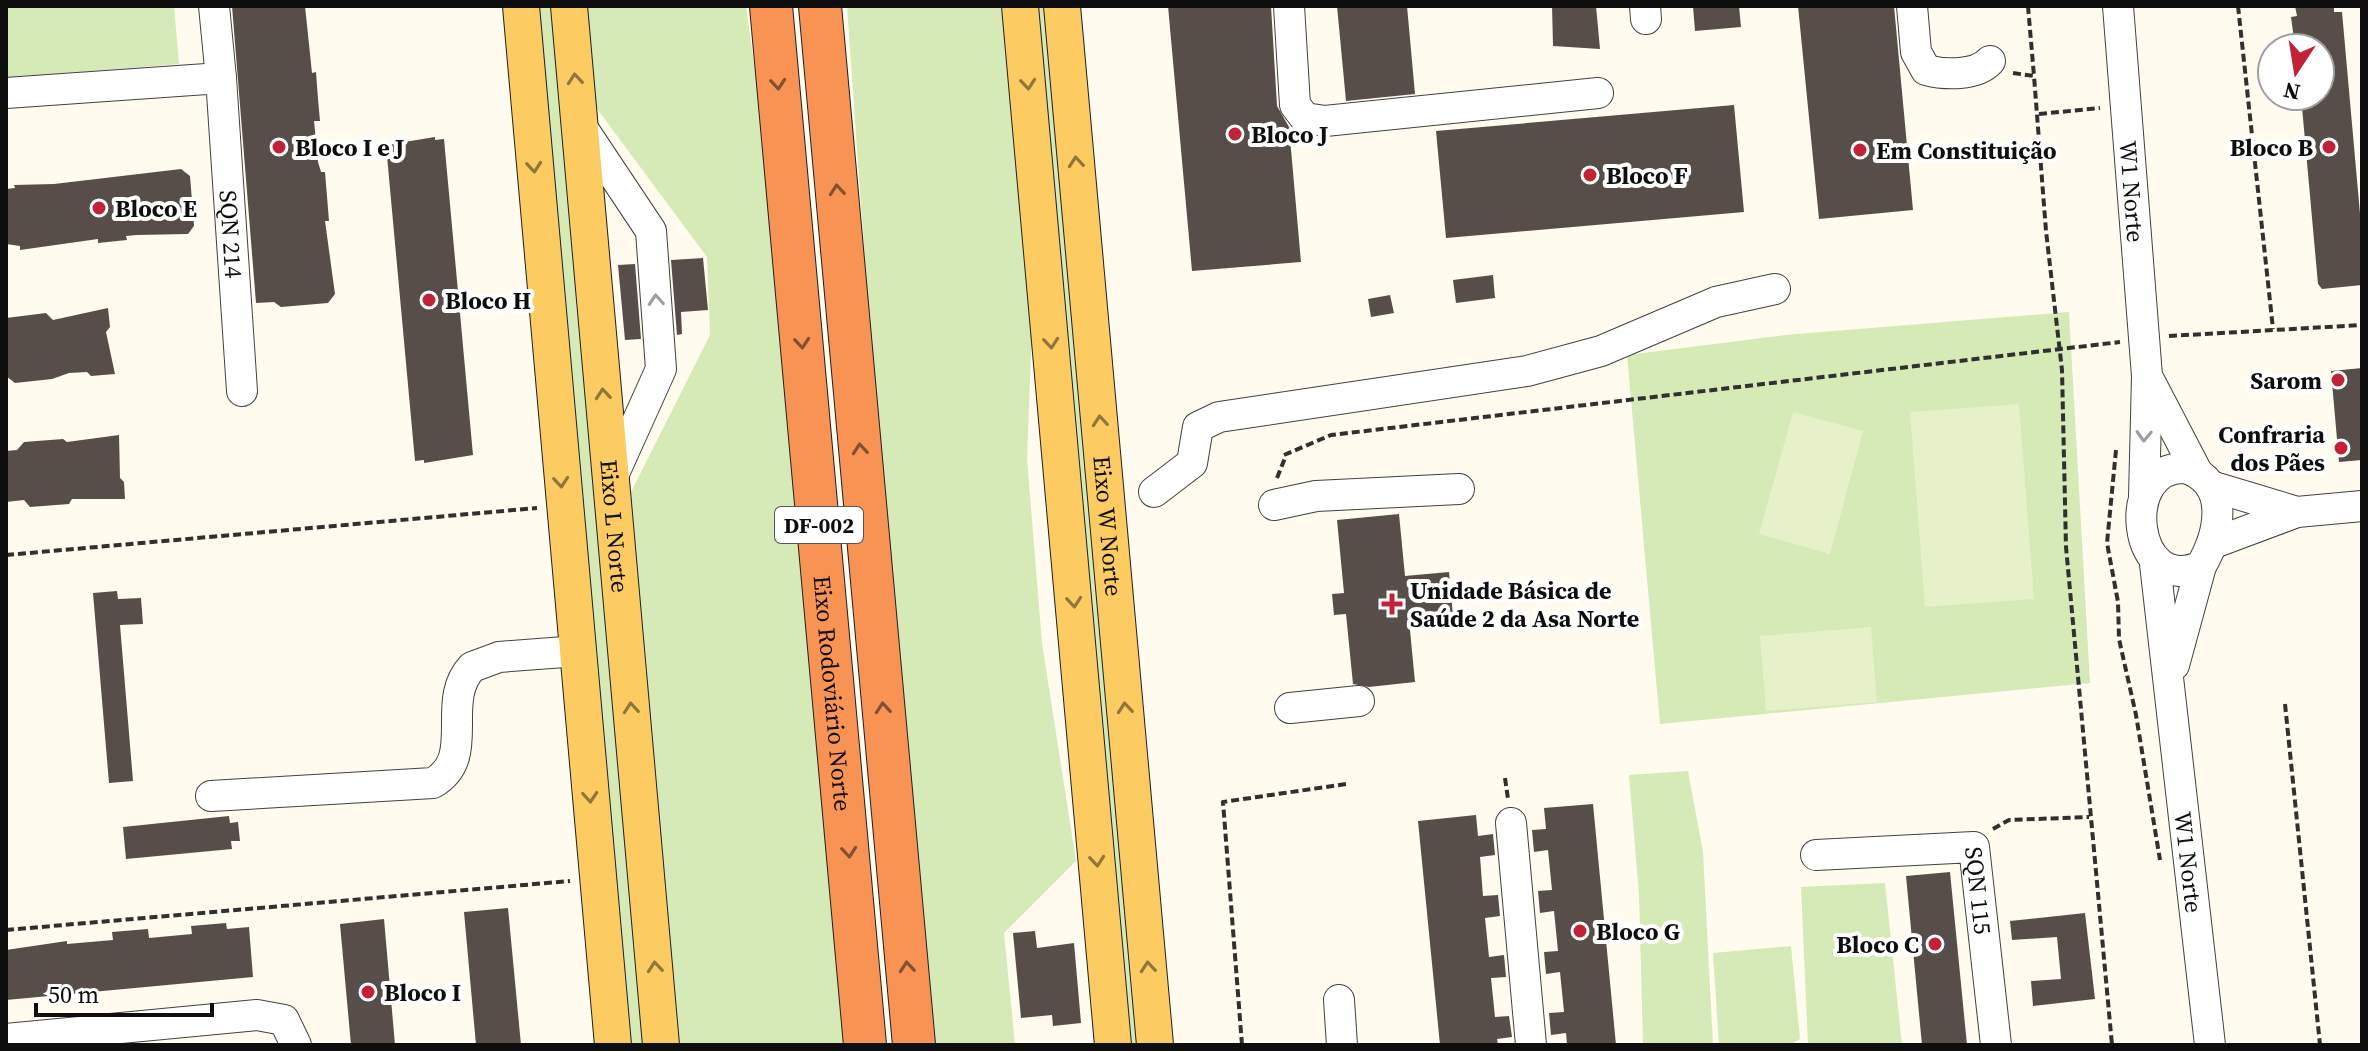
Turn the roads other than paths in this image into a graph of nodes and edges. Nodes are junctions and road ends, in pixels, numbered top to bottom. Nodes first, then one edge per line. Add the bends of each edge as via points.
1 (214, 6) edge
2 (521, 6) edge
3 (569, 6) edge
4 (771, 6) edge
5 (820, 6) edge
6 (1020, 6) edge
7 (1062, 6) edge
8 (1289, 6) edge
9 (1912, 6) edge
10 (2118, 6) edge
11 (1986, 64) road end
12 (221, 78) junction
13 (6, 93) edge
14 (1598, 93) dead end
15 (579, 123) junction
16 (1775, 289) dead end
17 (2147, 376) junction
18 (242, 391) dead end
19 (2204, 479) junction
20 (611, 480) junction
21 (1459, 489) dead end
22 (1154, 492) dead end
23 (2144, 497) junction
24 (1274, 505) dead end
25 (2362, 506) edge
26 (2297, 512) junction
27 (2207, 554) junction
28 (2155, 564) junction
29 (578, 651) junction
30 (2171, 678) junction
31 (1359, 701) dead end
32 (1290, 708) dead end
33 (211, 796) dead end
34 (1511, 823) dead end
35 (1816, 855) dead end
36 (1339, 1000) dead end
37 (6, 1039) edge
38 (296, 1045) edge
39 (613, 1045) edge
40 (661, 1045) edge
41 (865, 1045) edge
42 (914, 1045) edge
43 (1113, 1045) edge
44 (1155, 1045) edge
45 (1342, 1045) edge
46 (1531, 1045) edge
47 (1996, 1045) edge
48 (2210, 1045) edge

1 - 12 street, SQN 214
2 -> 29 main road, Eixo L Norte
15 -> 3 main road, Eixo L Norte
4 -> 41 highway, Eixo Rodoviário Norte / DF-002
42 -> 5 highway, Eixo Rodoviário Norte / DF-002
6 -> 43 main road, Eixo W Norte
44 -> 7 main road, Eixo W Norte
8 - 14 street via 1295,105 1305,118 1325,121
9 - 11 street via 1916,52 1926,70 1947,73
10 - 17 street, W1 Norte
12 - 13 street
12 - 18 street, SQN 214
20 -> 15 main road, Eixo L Norte
20 -> 15 street via 661,369 651,231
16 - 22 street via 1716,302 1601,351 1527,371 1219,417 1198,427 1192,463
17 - 19 street, W1 Norte
17 -> 23 street, W1 Norte
19 - 23 street via 2185,468 2165,469
19 - 26 street
19 - 27 street via 2219,515
40 -> 20 main road, Eixo L Norte
21 - 24 street via 1316,496
23 - 28 street via 2142,525
25 - 26 street
26 - 27 street
27 - 28 street via 2173,572
27 - 30 street, W1 Norte
28 - 30 street, W1 Norte
29 - 33 street via 499,657 472,667 457,692 456,757 444,777 433,783
29 -> 39 main road, Eixo L Norte
30 - 48 street, W1 Norte
31 - 32 street
34 - 46 street
35 - 47 street, SQN 115 via 1974,847
36 - 45 street
37 - 38 street via 257,1015 284,1020

